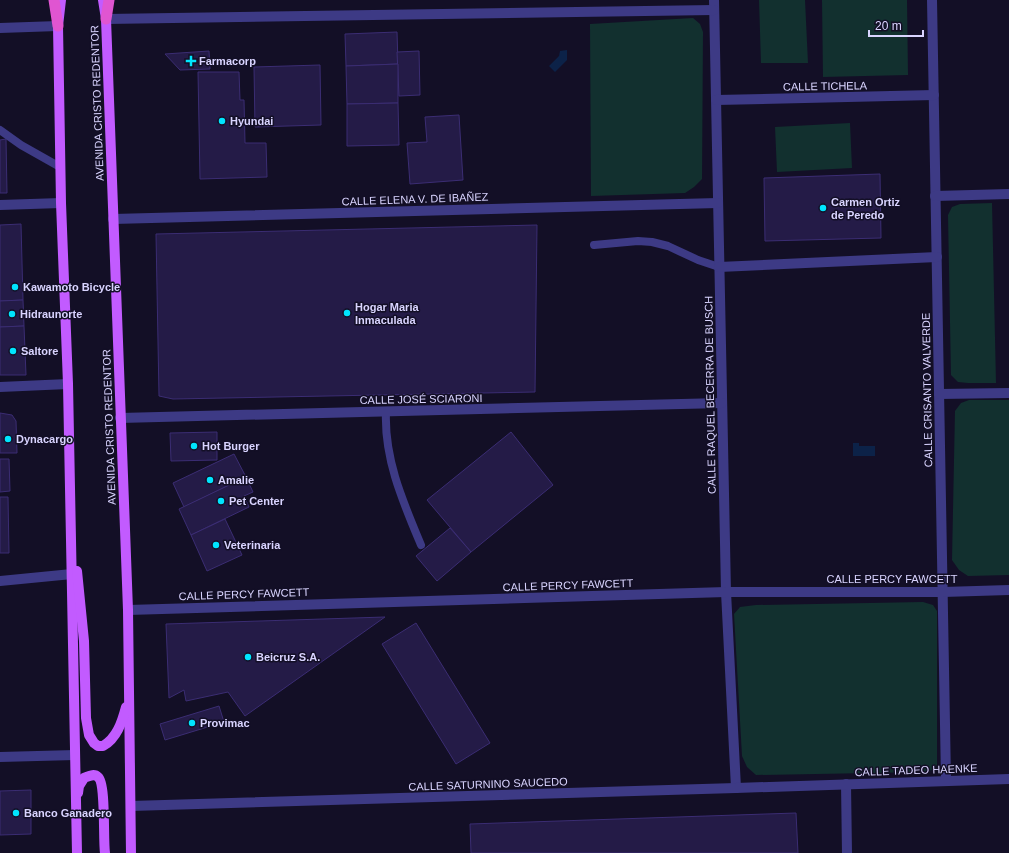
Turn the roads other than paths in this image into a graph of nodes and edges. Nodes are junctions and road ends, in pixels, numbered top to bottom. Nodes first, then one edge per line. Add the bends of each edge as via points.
1 (54, 0) edge
2 (61, 0) edge
3 (103, 0) edge
4 (110, 0) edge
5 (932, 0) edge
6 (714, 5) edge
7 (106, 19) junction
8 (58, 26) junction
9 (0, 28) edge
10 (934, 95) junction
11 (716, 100) junction
12 (0, 130) edge
13 (60, 167) junction
14 (1009, 194) edge
15 (935, 196) junction
16 (61, 203) junction
17 (718, 203) junction
18 (0, 205) edge
19 (113, 219) junction
20 (594, 245) dead end
21 (937, 257) junction
22 (719, 267) junction
23 (68, 384) junction
24 (0, 387) edge
25 (1009, 393) edge
26 (939, 394) junction
27 (722, 403) junction
28 (386, 412) junction
29 (120, 418) junction
30 (71, 545) junction
31 (421, 545) dead end
32 (72, 574) junction
33 (0, 581) edge
34 (1009, 590) edge
35 (726, 592) junction
36 (943, 592) junction
37 (128, 610) junction
38 (129, 696) junction
39 (75, 755) junction
40 (0, 757) edge
41 (1009, 779) edge
42 (946, 780) junction
43 (846, 784) junction
44 (736, 788) junction
45 (131, 806) junction
46 (76, 819) junction
47 (77, 853) edge
48 (105, 853) edge
49 (131, 853) edge
50 (847, 853) edge

1 - 8 highway
2 - 8 main road
3 - 7 main road, AVENIDA CRISTO REDENTOR
4 - 7 highway
5 - 10 street, CALLE CRISANTO VALVERDE
6 - 7 street
6 - 11 street, CALLE RAQUEL BECERRA DE BUSCH
7 - 19 main road, AVENIDA CRISTO REDENTOR
8 - 9 street
8 - 13 main road
10 - 11 street, CALLE TICHELA
10 - 15 street, CALLE CRISANTO VALVERDE
11 - 17 street, CALLE RAQUEL BECERRA DE BUSCH
12 - 13 lane
13 - 16 main road
14 - 15 street
15 - 21 street, CALLE CRISANTO VALVERDE
16 - 18 street
16 - 23 main road
17 - 19 street, CALLE ELENA V. DE IBAÑEZ
17 - 22 street, CALLE RAQUEL BECERRA DE BUSCH
19 - 29 main road, AVENIDA CRISTO REDENTOR
20 - 22 lane via 652,242
21 - 22 street
21 - 26 street, CALLE CRISANTO VALVERDE
22 - 27 street, CALLE RAQUEL BECERRA DE BUSCH
23 - 24 street
23 - 30 main road
25 - 26 street
26 - 36 street, CALLE CRISANTO VALVERDE
27 - 28 street, CALLE JOSÉ SCIARONI
27 - 35 street, CALLE RAQUEL BECERRA DE BUSCH
28 - 29 street, CALLE JOSÉ SCIARONI
28 - 31 lane via 386,441 390,458 399,490
29 - 37 main road, AVENIDA CRISTO REDENTOR
30 - 32 main road
30 - 38 main road via 77,570 83,624 86,718 90,735 98,746 103,746 114,738 122,722
32 - 33 street
32 - 39 main road
34 - 36 street, CALLE PERCY FAWCETT
35 - 36 street, CALLE PERCY FAWCETT
35 - 37 street, CALLE PERCY FAWCETT
35 - 44 street, CALLE RAQUEL BECERRA DE BUSCH
36 - 42 street, CALLE CRISANTO VALVERDE
37 - 38 main road, AVENIDA CRISTO REDENTOR
38 - 45 main road, AVENIDA CRISTO REDENTOR
39 - 40 street
39 - 46 main road
41 - 42 street, CALLE TADEO HAENKE
42 - 43 street, CALLE TADEO HAENKE
43 - 44 street, CALLE SATURNINO SAUCEDO
43 - 50 street, CALLE TADEO HAENKE
44 - 45 street, CALLE SATURNINO SAUCEDO
45 - 49 main road, AVENIDA CRISTO REDENTOR
46 - 47 main road
46 - 48 main road via 79,786 84,778 97,776 101,780 103,796

